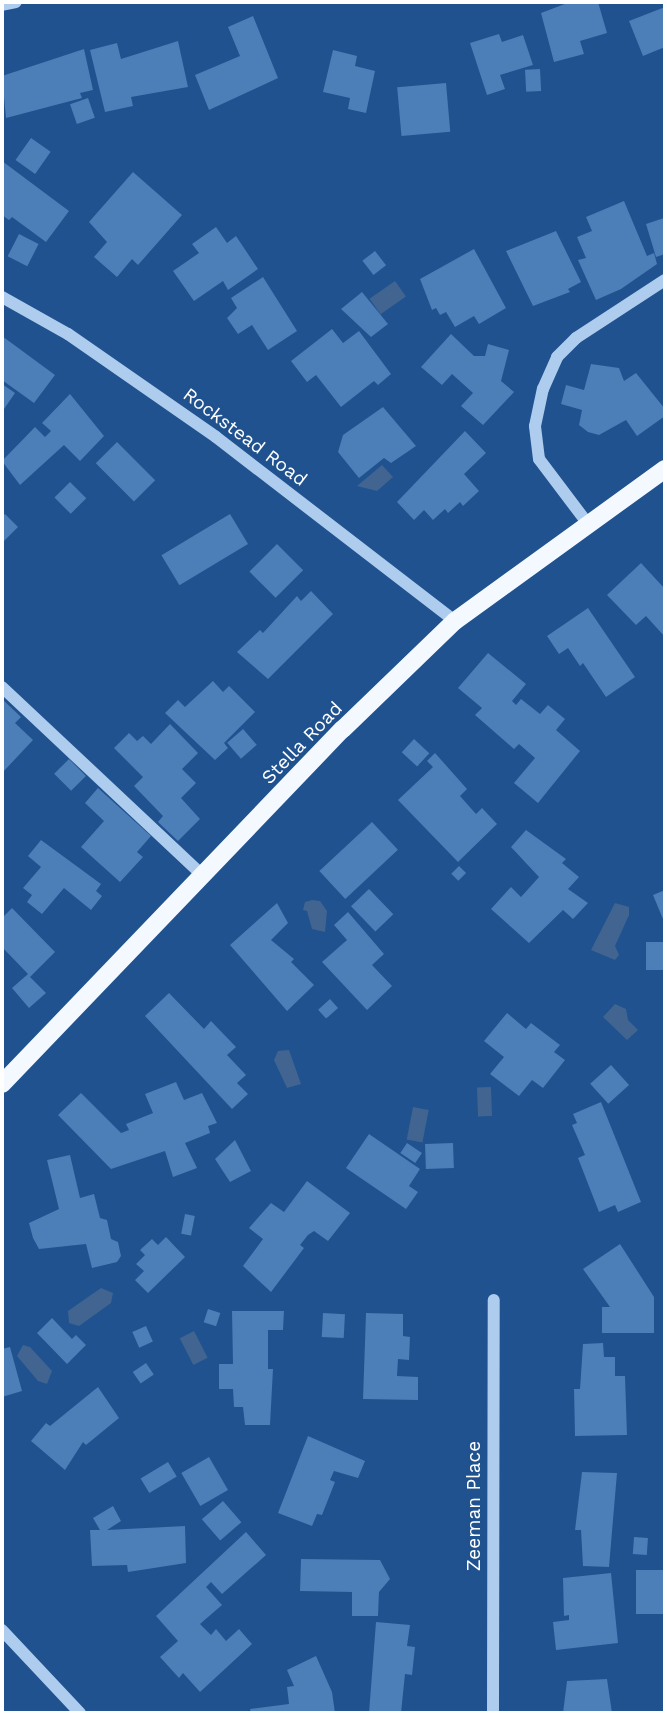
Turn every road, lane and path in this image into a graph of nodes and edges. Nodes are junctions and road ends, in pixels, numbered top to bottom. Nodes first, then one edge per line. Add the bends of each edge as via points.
1 (16, 2) edge
2 (2, 5) edge
3 (665, 280) edge
4 (2, 297) edge
5 (665, 469) edge
6 (588, 524) junction
7 (455, 621) junction
8 (2, 687) edge
9 (204, 877) junction
10 (2, 1084) edge
11 (494, 1300) dead end
12 (2, 1630) edge
13 (80, 1713) edge
14 (493, 1713) edge

1 - 2 street
3 - 6 street via 576,338 557,357 543,389 535,426 539,459
4 - 7 street, Rockstead Road via 68,334 216,437
5 - 6 main road, Stella Road
6 - 7 main road, Stella Road
7 - 9 main road, Stella Road via 343,729
8 - 9 street
9 - 10 main road, Stella Road
11 - 14 street, Zeeman Place
12 - 13 street

